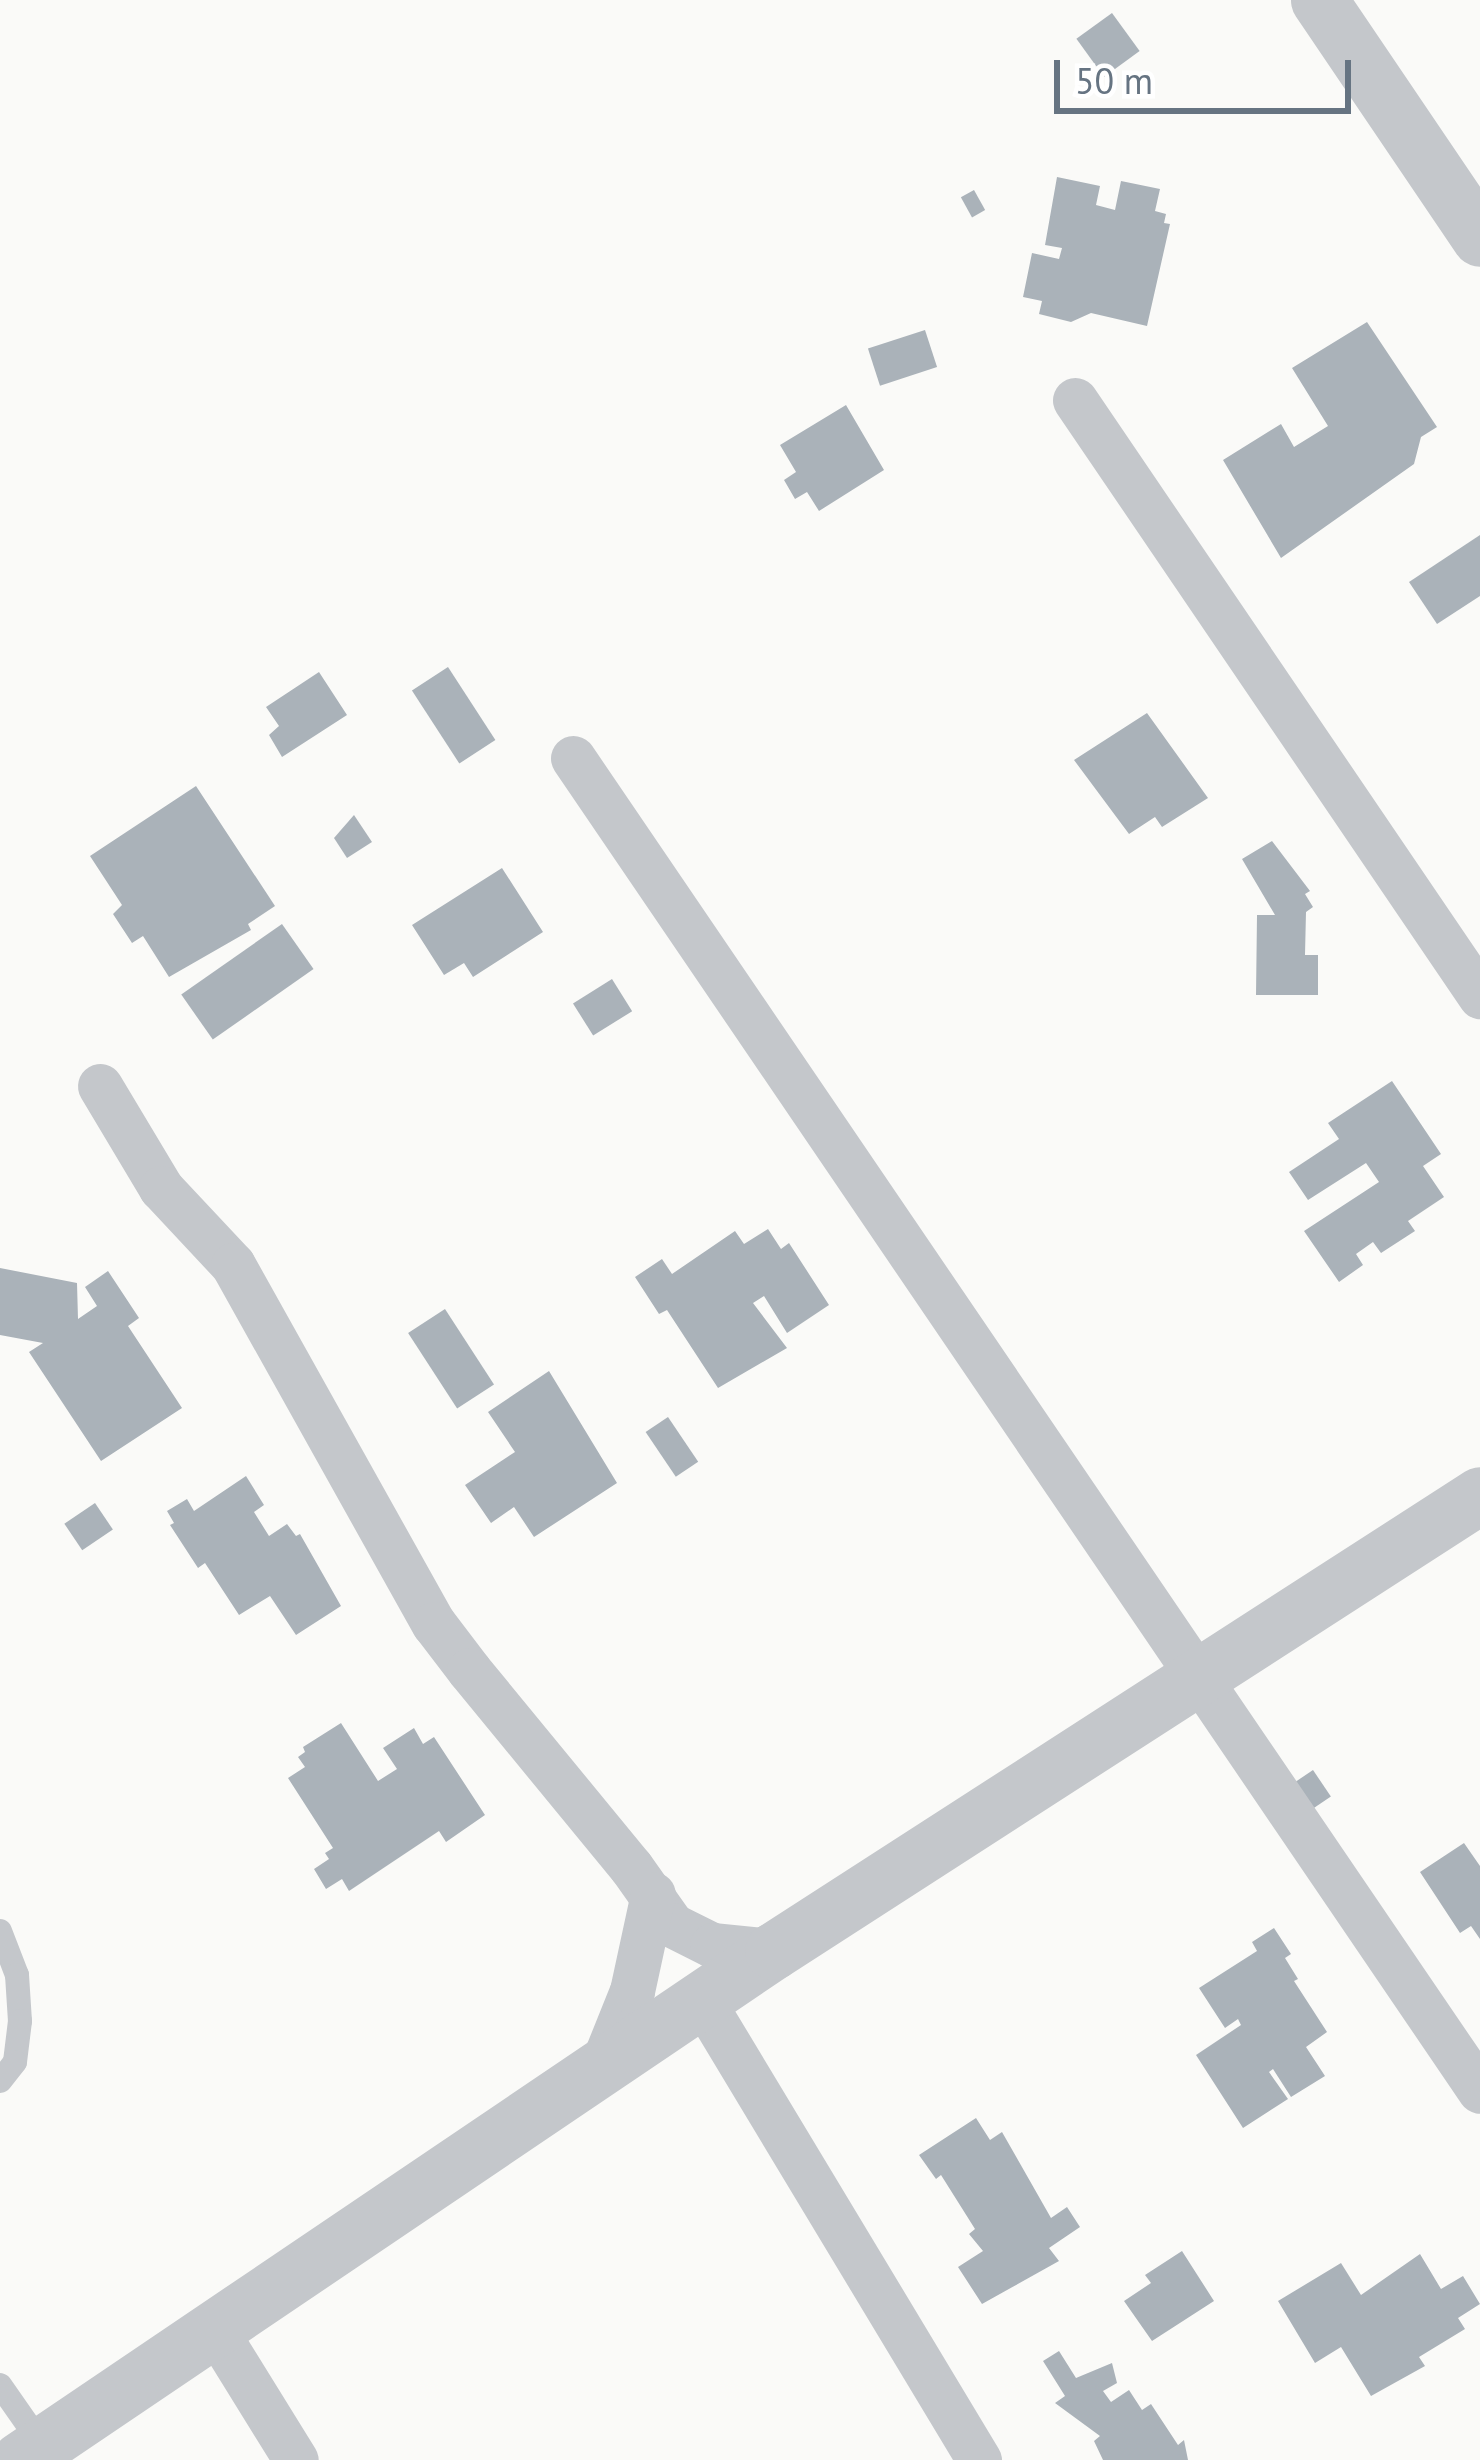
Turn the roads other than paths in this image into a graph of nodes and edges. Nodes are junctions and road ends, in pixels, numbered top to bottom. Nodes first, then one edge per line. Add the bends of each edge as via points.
1 (1319, 0) edge
2 (1480, 238) edge
3 (1075, 400) dead end
4 (573, 758) dead end
5 (1480, 996) edge
6 (100, 1086) dead end
7 (1480, 1495) edge
8 (1195, 1676) junction
9 (653, 1894) junction
10 (0, 1931) edge
11 (773, 1951) junction
12 (703, 2000) junction
13 (601, 2068) junction
14 (0, 2081) edge
15 (1480, 2091) edge
16 (214, 2328) junction
17 (0, 2385) edge
18 (32, 2452) edge
19 (296, 2460) edge
20 (979, 2460) edge

1 - 2 street
3 - 5 street
4 - 8 street
6 - 9 street via 161,1188 233,1265 434,1624
7 - 8 street
8 - 11 street
8 - 15 street
9 - 11 street via 672,1925 712,1945
9 - 13 street via 632,1991
10 - 14 lane via 17,1976 20,2021 15,2062
11 - 12 street
12 - 13 street
12 - 20 street
13 - 16 street
16 - 18 street
16 - 19 street
17 - 18 lane

